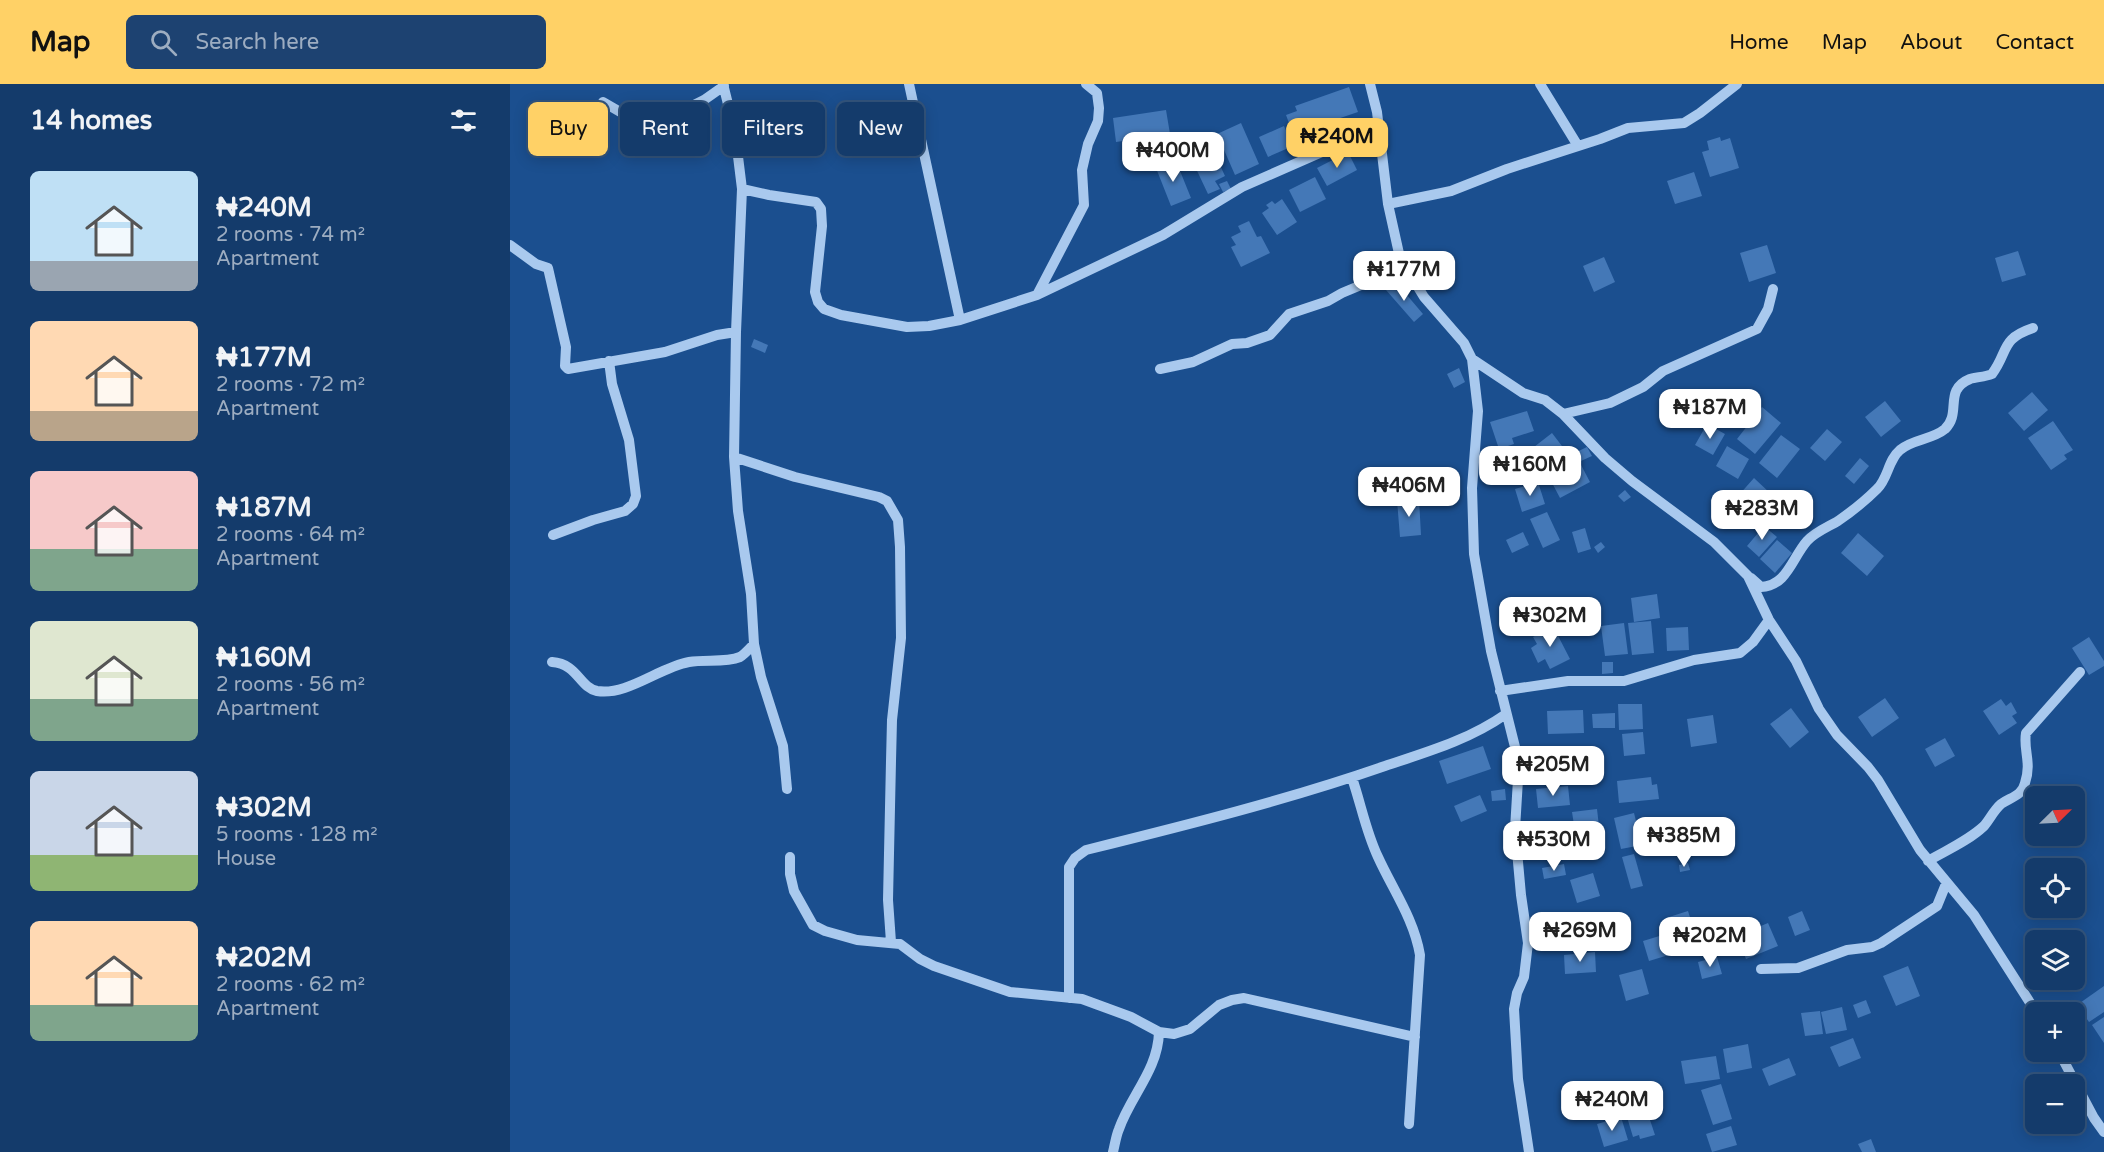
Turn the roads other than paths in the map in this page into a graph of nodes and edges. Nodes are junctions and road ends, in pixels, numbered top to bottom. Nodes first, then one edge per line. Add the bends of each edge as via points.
1 (909, 84) edge
2 (1086, 84) edge
3 (1370, 84) edge
4 (1540, 84) edge
5 (1737, 84) edge
6 (723, 85) edge
7 (608, 105) edge
8 (1379, 127) junction
9 (1578, 146) junction
10 (742, 189) junction
11 (1388, 204) junction
12 (510, 244) edge
13 (1400, 258) junction
14 (1773, 289) dead end
15 (1037, 295) junction
16 (960, 320) junction
17 (2033, 328) dead end
18 (736, 332) junction
19 (1472, 359) junction
20 (609, 361) junction
21 (1160, 369) dead end
22 (1563, 414) junction
23 (734, 457) junction
24 (553, 535) dead end
25 (1748, 576) junction
26 (1769, 620) junction
27 (754, 645) junction
28 (552, 662) dead end
29 (2080, 672) dead end
30 (1500, 691) junction
31 (1506, 714) junction
32 (1352, 778) junction
33 (787, 789) dead end
34 (790, 857) dead end
35 (1928, 861) junction
36 (1946, 884) junction
37 (891, 942) junction
38 (1761, 969) dead end
39 (1069, 998) junction
40 (2030, 1002) edge
41 (1159, 1032) junction
42 (1414, 1037) junction
43 (2064, 1062) edge
44 (1409, 1124) dead end
45 (2104, 1132) edge
46 (1113, 1152) edge
47 (1529, 1152) edge

1 - 16 street
2 - 15 street via 1097,93 1099,108 1082,170 1084,205
3 - 8 street
4 - 9 street
5 - 9 street via 1684,123 1628,128
6 - 7 street via 682,111 636,115
6 - 10 street via 735,132
8 - 11 street
8 - 15 street via 1242,188 1163,235
9 - 11 street via 1451,191
10 - 16 street via 816,202 821,209 815,292 824,309 906,327
10 - 18 street
11 - 13 street
12 - 20 street via 536,264 548,268 566,347 566,368
13 - 19 street via 1424,297 1464,343
13 - 21 street via 1385,275 1328,302 1289,314 1270,335 1232,344 1193,362
14 - 22 street via 1757,329 1663,371 1643,387 1610,403
15 - 16 street
17 - 25 street via 2016,333 1992,374 1971,378 1957,388 1950,423 1900,450 1877,490 1812,536 1780,581 1761,587
18 - 20 street via 665,352
18 - 23 street
19 - 22 street
19 - 30 street via 1478,411 1472,488 1474,554
20 - 24 street via 629,440 636,496 625,511
22 - 25 street via 1605,458 1714,542
23 - 27 street
23 - 37 street via 887,501 898,519 901,638 892,720 888,900
25 - 26 street
26 - 30 street via 1740,653 1694,660 1624,681 1568,681
26 - 35 street via 1796,661 1819,709 1837,735 1868,767
27 - 28 street via 741,656 681,664 625,688 604,692 585,684 569,666
27 - 33 street via 783,746
29 - 35 street via 2026,733 2029,767 2021,792 2001,804 1968,838
30 - 31 street
31 - 32 street via 1457,741
31 - 47 street via 1519,763 1515,830 1528,943 1524,977 1514,1008 1518,1079
32 - 39 street via 1227,816 1086,850 1075,858 1069,867 1067,895
32 - 42 street via 1378,857 1417,939 1420,955
34 - 37 street via 794,891 813,925 857,940
35 - 36 street
36 - 38 street via 1938,906 1881,943 1847,950 1798,968
36 - 40 street via 1974,915
37 - 39 street via 934,966 1010,992
39 - 41 street via 1131,1017
41 - 42 street via 1174,1034 1190,1029 1219,1005 1245,998
41 - 46 street via 1149,1072 1119,1129
42 - 44 street
43 - 45 street

